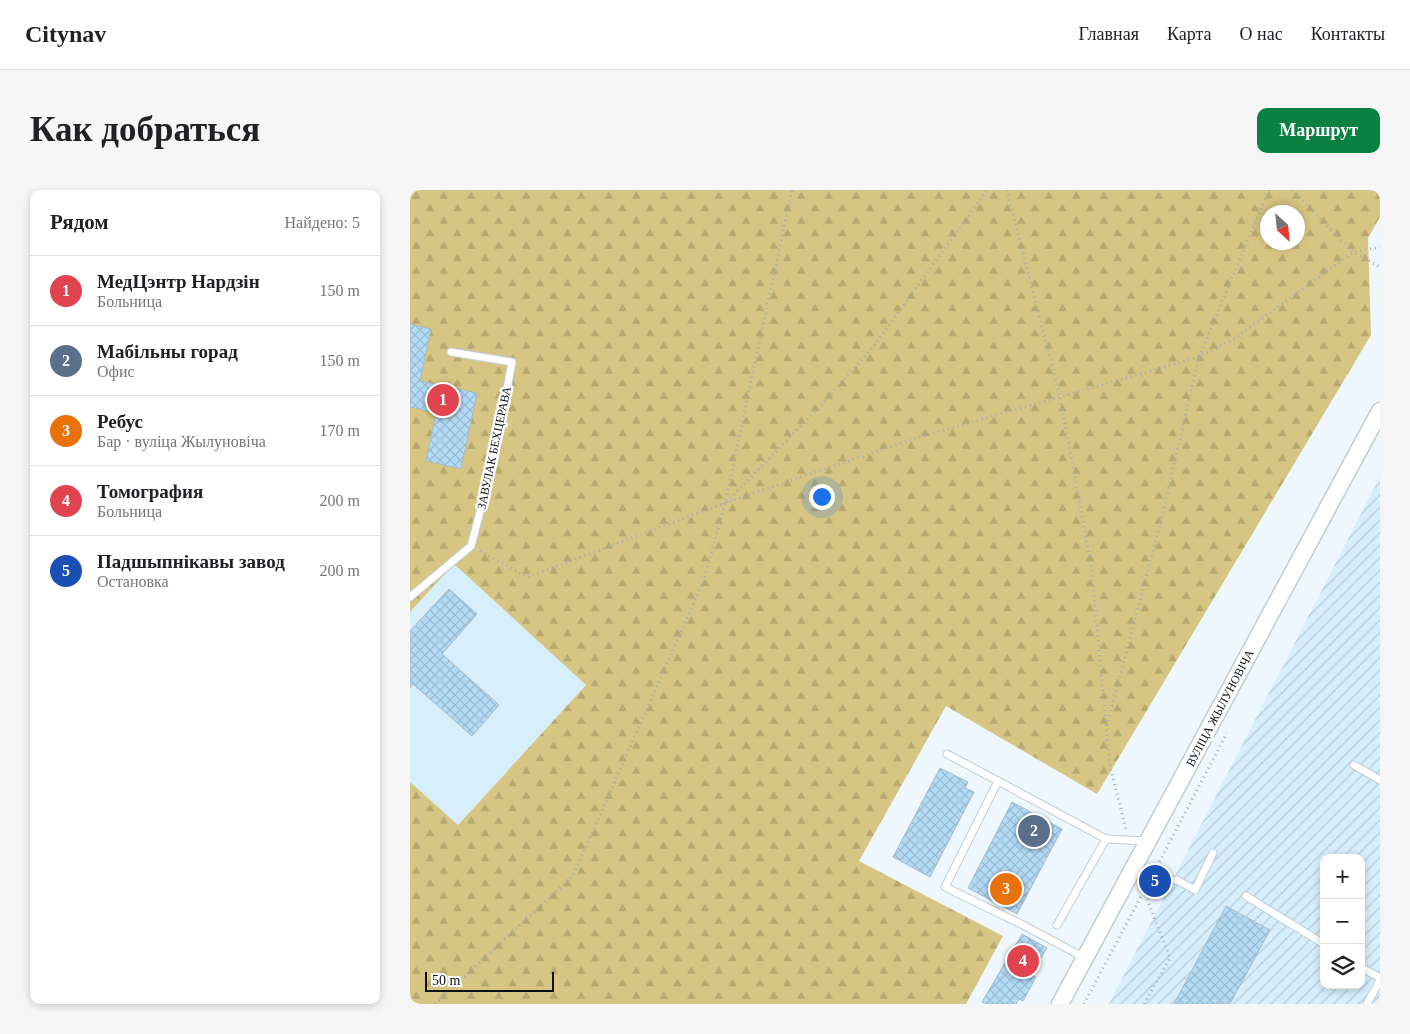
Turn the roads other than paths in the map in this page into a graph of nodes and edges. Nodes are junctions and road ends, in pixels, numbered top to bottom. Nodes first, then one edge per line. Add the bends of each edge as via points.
1 (451, 352) dead end
2 (1380, 411) edge
3 (410, 597) edge
4 (946, 754) dead end
5 (1354, 765) dead end
6 (1380, 780) edge
7 (998, 781) junction
8 (1106, 840) junction
9 (1148, 841) junction
10 (1213, 853) dead end
11 (1133, 869) junction
12 (1246, 896) dead end
13 (1057, 924) dead end
14 (1320, 942) edge
15 (1085, 958) junction
16 (1365, 970) edge
17 (1380, 979) edge
18 (1060, 1004) edge
19 (1367, 1004) edge

1 - 3 lane, ЗАВУЛАК БЕХЦЕРАВА via 512,362 494,459 471,546
2 - 9 street, ВУЛІЦА ЖЫЛУНОВІЧА
4 - 7 lane
5 - 6 lane
7 - 8 lane
7 - 15 lane via 945,887
8 - 9 lane
8 - 13 lane
9 - 11 street, ВУЛІЦА ЖЫЛУНОВІЧА
10 - 11 lane via 1195,890 1177,880 1164,882
11 - 15 street, ВУЛІЦА ЖЫЛУНОВІЧА
12 - 14 lane
15 - 18 street, ВУЛІЦА ЖЫЛУНОВІЧА
16 - 17 lane
17 - 19 lane

